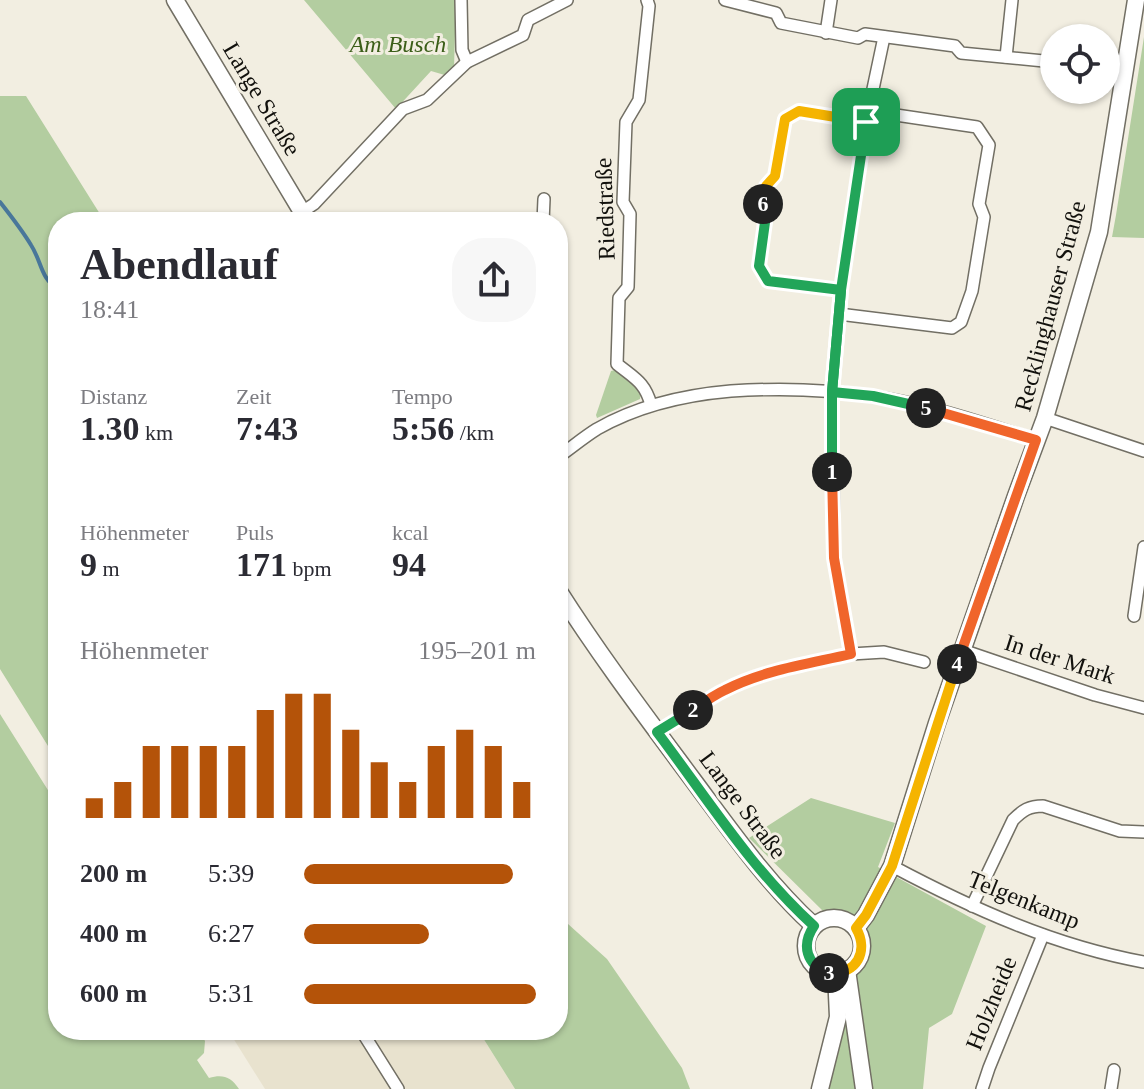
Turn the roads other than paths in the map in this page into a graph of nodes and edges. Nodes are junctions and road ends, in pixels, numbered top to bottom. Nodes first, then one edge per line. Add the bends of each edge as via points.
1 (175, 0) edge
2 (461, 0) edge
3 (567, 0) edge
4 (647, 0) edge
5 (725, 0) edge
6 (831, 0) edge
7 (1012, 0) edge
8 (1136, 0) edge
9 (826, 33) junction
10 (884, 37) junction
11 (1006, 57) junction
12 (1040, 61) edge
13 (467, 62) junction
14 (1120, 69) edge
15 (1125, 70) junction
16 (867, 117) junction
17 (544, 199) dead end
18 (302, 212) edge
19 (308, 212) edge
20 (543, 212) edge
21 (841, 290) junction
22 (839, 314) junction
23 (832, 392) junction
24 (651, 405) junction
25 (1045, 418) junction
26 (1036, 440) junction
27 (568, 450) edge
28 (1144, 451) edge
29 (1144, 547) edge
30 (568, 604) edge
31 (1134, 616) dead end
32 (962, 650) junction
33 (851, 654) junction
34 (924, 662) dead end
35 (1144, 708) edge
36 (657, 732) junction
37 (1144, 832) edge
38 (892, 866) junction
39 (972, 906) junction
40 (814, 926) junction
41 (856, 928) junction
42 (1043, 935) junction
43 (1144, 962) edge
44 (842, 972) junction
45 (367, 1040) edge
46 (1114, 1070) dead end
47 (398, 1089) edge
48 (820, 1089) edge
49 (864, 1089) edge
50 (982, 1089) edge
51 (1111, 1089) edge

1 - 18 main road, Lange Straße
2 - 13 street
3 - 13 street via 528,20 523,35
4 - 24 street, Riedstraße via 639,100 626,122 628,287 619,298 617,364 647,391
5 - 9 street via 776,13 781,23
6 - 9 street
7 - 11 street
8 - 15 main road, Recklinghauser Straße
9 - 10 street
10 - 11 street
10 - 16 street
11 - 12 street
13 - 19 street via 427,100 403,109
14 - 15 street
15 - 25 main road, Recklinghauser Straße via 1099,232
16 - 21 street
16 - 21 street via 799,111 785,119 775,176 766,186 763,205 759,266 768,281
16 - 22 street via 977,127 989,145 979,204 984,217 972,291 961,322 952,328
17 - 20 street
21 - 22 street
22 - 23 street
23 - 24 street via 709,393
23 - 26 street via 919,406
23 - 33 street via 834,558
24 - 27 street via 597,429
25 - 26 main road, Recklinghauser Straße
25 - 28 street
26 - 32 main road, Recklinghauser Straße
29 - 31 street
30 - 36 main road, Lange Straße
32 - 35 street, In der Mark
32 - 38 main road, Recklinghauser Straße
33 - 34 street via 884,652
33 - 36 street via 755,677
36 - 40 main road, Lange Straße via 746,851
37 - 39 street via 1120,831 1032,806 1013,820
38 - 39 street, Telgenkamp
38 - 41 main road, Recklinghauser Straße
39 - 42 street, Telgenkamp
40 - 41 main road via 836,918
40 - 44 main road via 806,941 809,957 820,970
41 - 44 main road, Recklinghauser Straße via 862,950 854,965
42 - 43 street, Telgenkamp
42 - 50 street, Holzheide
44 - 48 main road, Recklinghauser Straße via 838,1017
44 - 49 main road, Recklinghauser Straße
45 - 47 street
46 - 51 street

